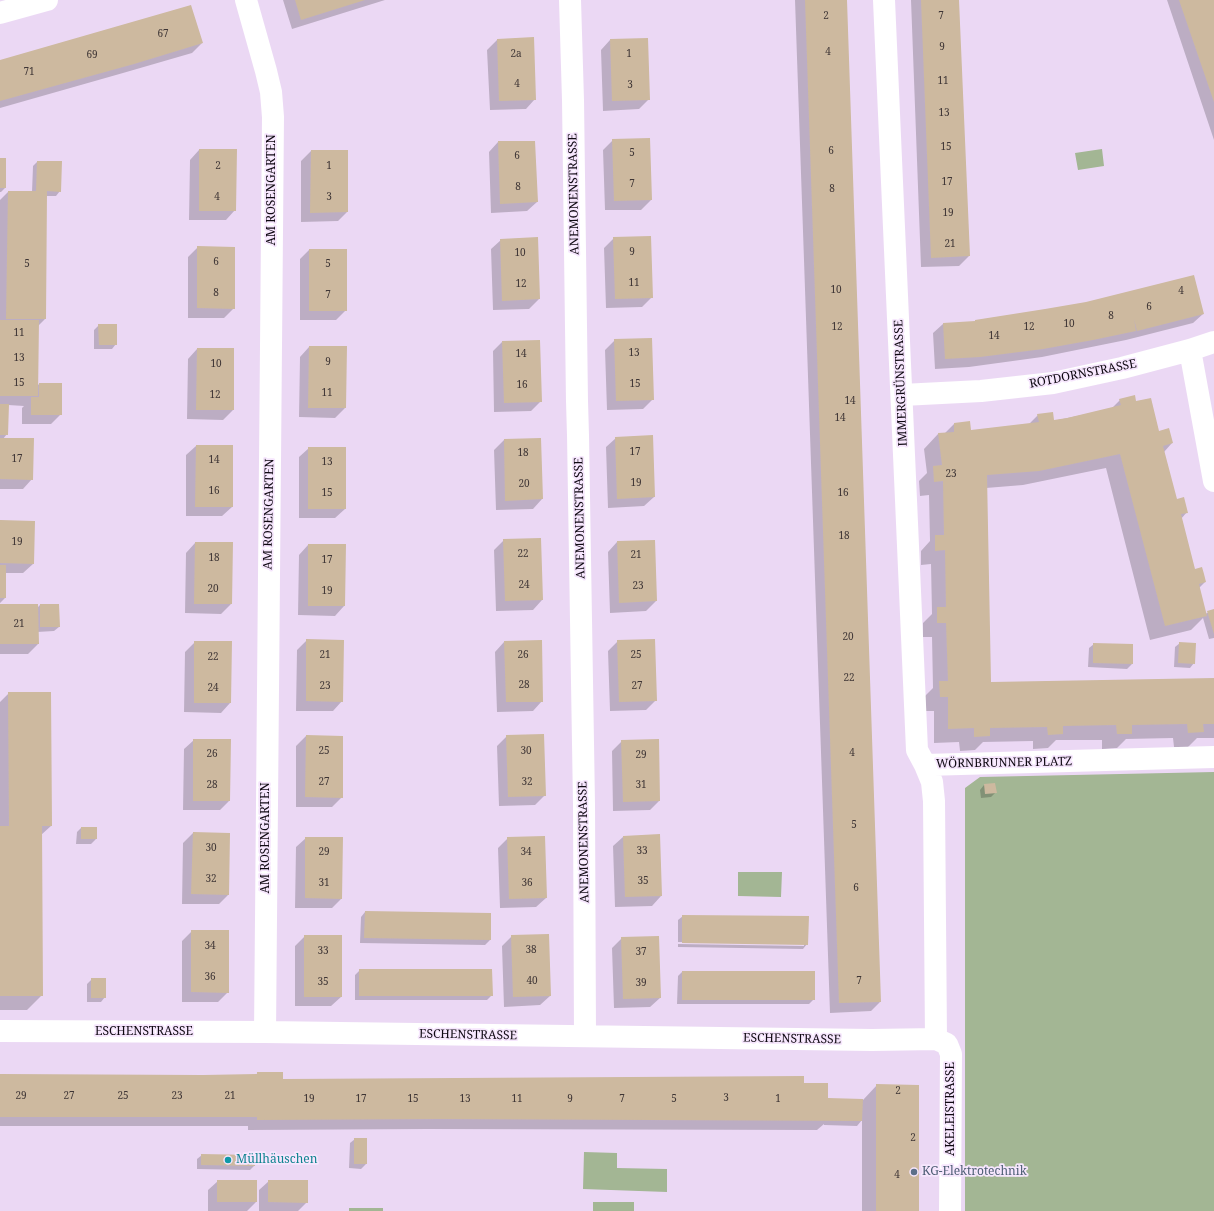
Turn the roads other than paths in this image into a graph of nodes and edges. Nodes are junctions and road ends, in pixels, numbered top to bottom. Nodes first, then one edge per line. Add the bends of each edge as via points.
1 (46, 0) edge
2 (246, 0) edge
3 (570, 0) edge
4 (884, 0) edge
5 (0, 13) edge
6 (1214, 342) edge
7 (1190, 350) junction
8 (902, 395) junction
9 (1214, 481) edge
10 (1214, 757) edge
11 (925, 765) junction
12 (0, 1031) edge
13 (265, 1032) junction
14 (586, 1036) junction
15 (936, 1039) junction
16 (950, 1211) edge

1 - 5 street
2 - 13 street, AM ROSENGARTEN via 271,92 273,117
3 - 14 street, ANEMONENSTRASSE
4 - 8 street, IMMERGRÜNSTRASSE
6 - 7 street, ROTDORNSTRASSE
7 - 8 street, ROTDORNSTRASSE via 1053,383 981,391
7 - 9 street
8 - 11 street, IMMERGRÜNSTRASSE via 917,750
10 - 11 street, WÖRNBRUNNER PLATZ
11 - 15 street, WÖRNBRUNNER PLATZ via 932,782 934,801
12 - 13 street, ESCHENSTRASSE
13 - 14 street, ESCHENSTRASSE
14 - 15 street, ESCHENSTRASSE
15 - 16 street, AKELEISTRASSE via 947,1044 951,1054

